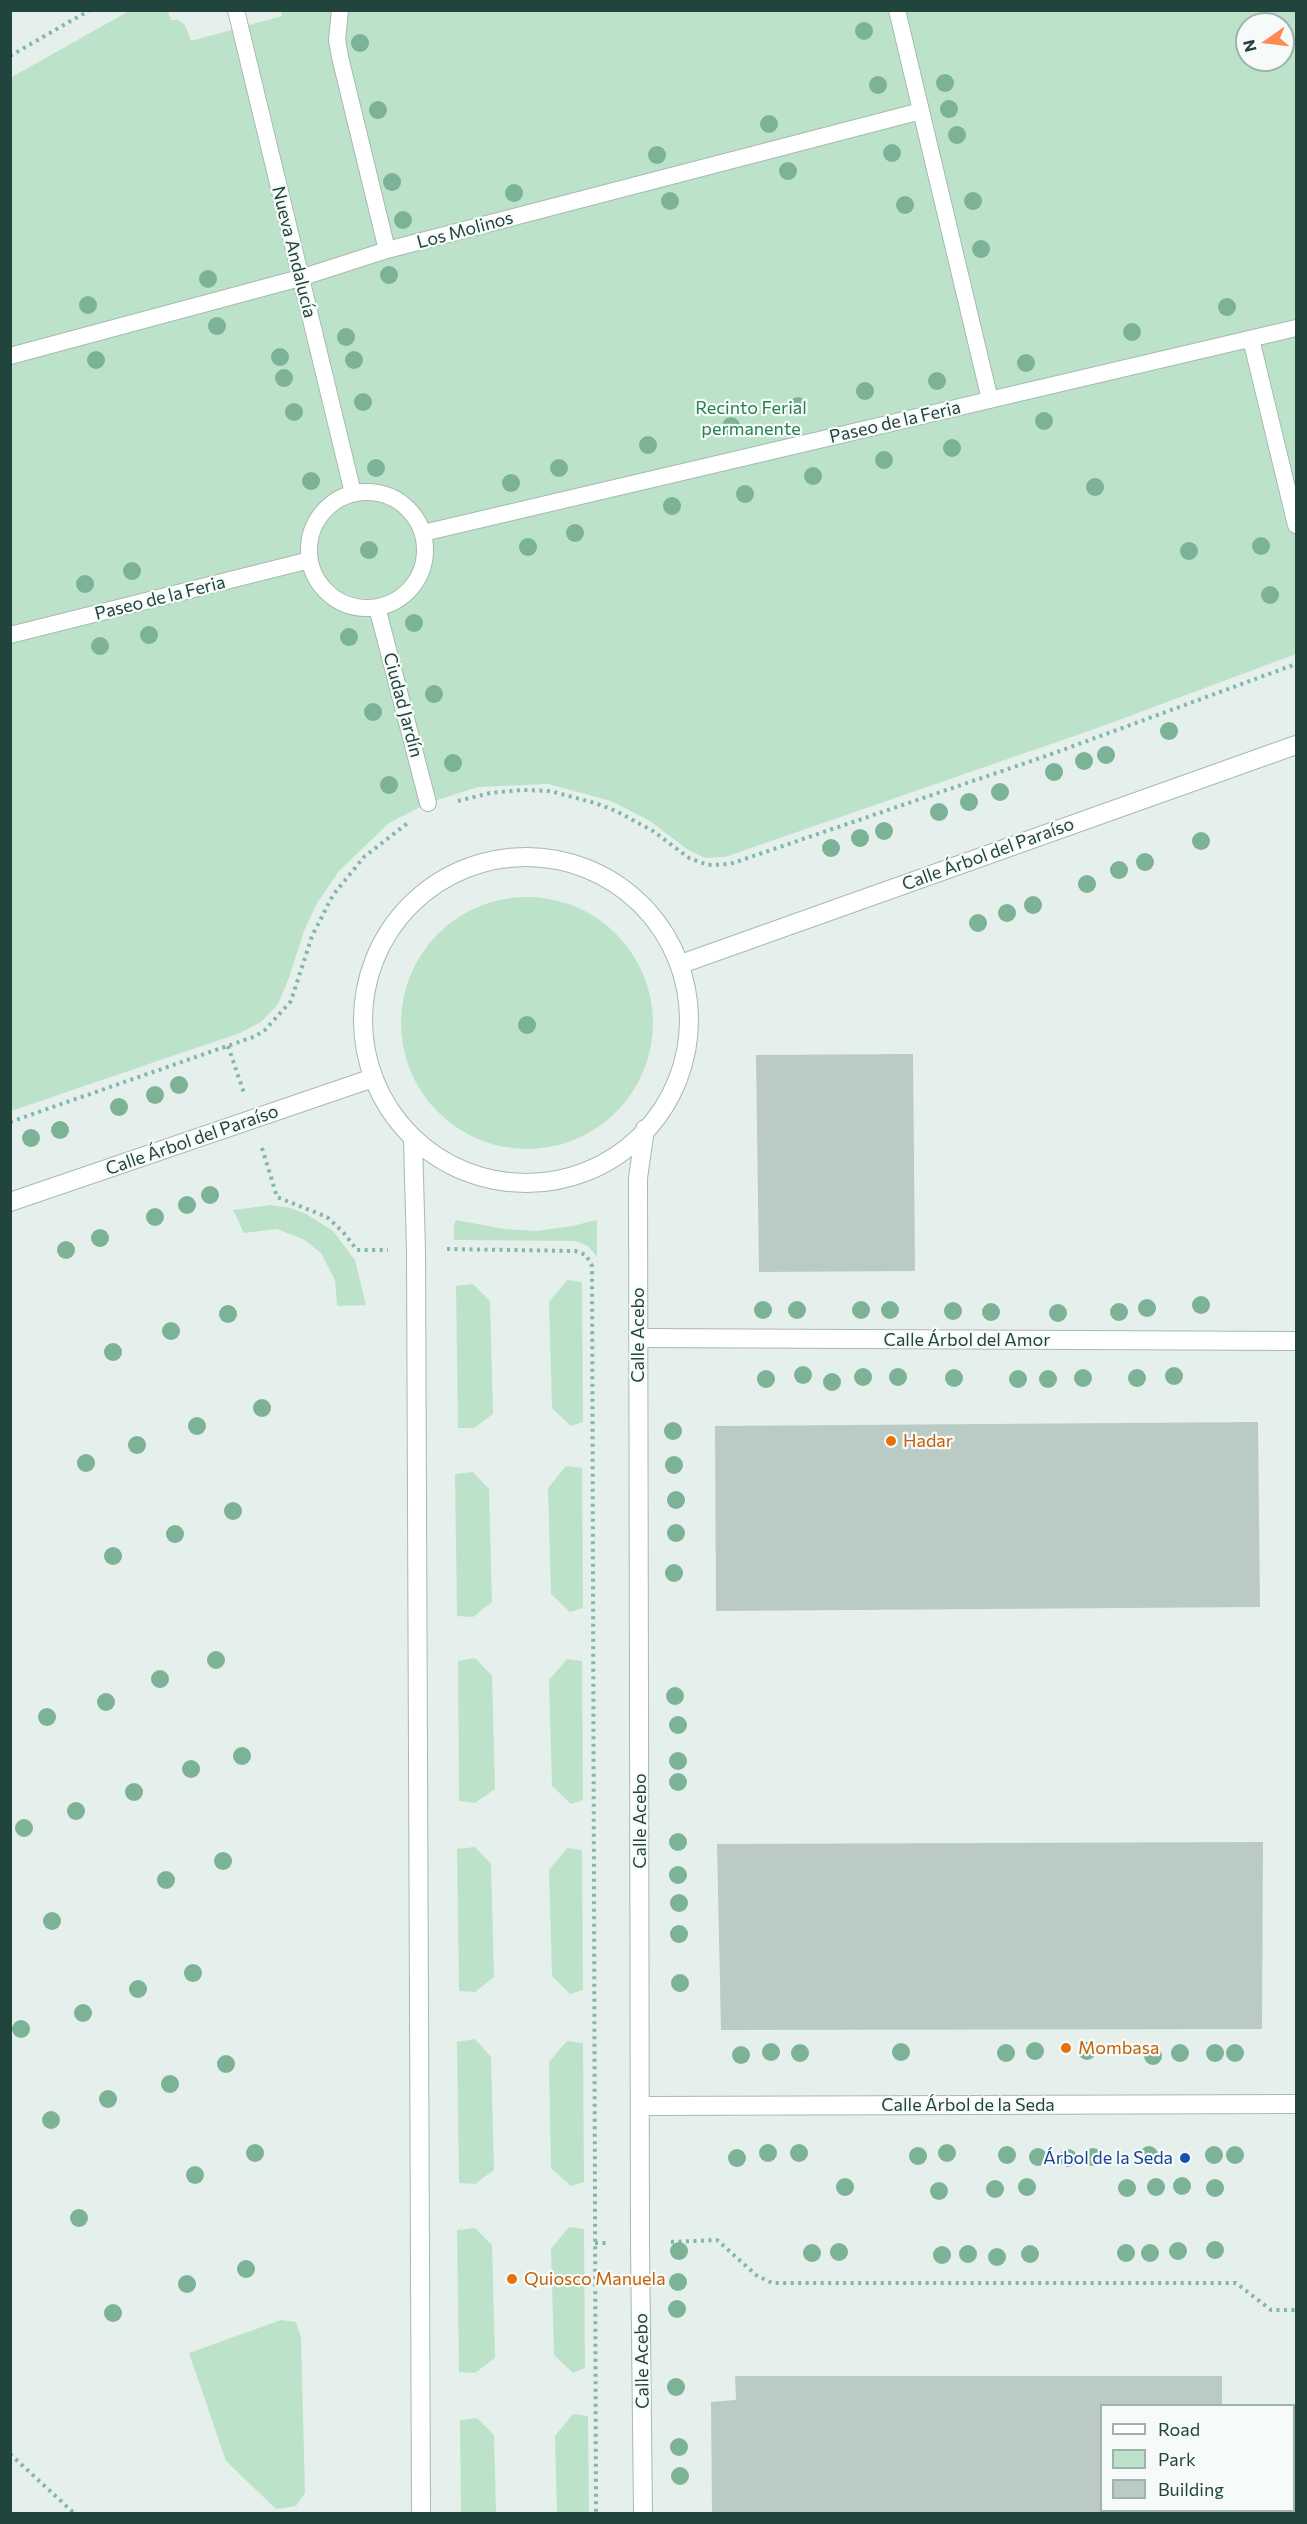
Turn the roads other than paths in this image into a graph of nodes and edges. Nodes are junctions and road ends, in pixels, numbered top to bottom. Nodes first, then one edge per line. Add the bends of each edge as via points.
1 (236, 10) edge
2 (340, 10) edge
3 (897, 10) edge
4 (921, 111) junction
5 (387, 250) junction
6 (300, 278) junction
7 (1296, 328) edge
8 (1251, 339) junction
9 (10, 356) edge
10 (990, 400) junction
11 (353, 493) junction
12 (1296, 525) edge
13 (423, 533) junction
14 (310, 560) junction
15 (377, 607) junction
16 (10, 635) edge
17 (1296, 745) edge
18 (428, 803) dead end
19 (681, 964) junction
20 (373, 1078) junction
21 (645, 1129) junction
22 (413, 1141) junction
23 (10, 1202) edge
24 (638, 1338) junction
25 (1296, 1341) edge
26 (1296, 2104) edge
27 (640, 2106) junction
28 (421, 2514) edge
29 (643, 2514) edge

1 - 6 lane, Nueva Andalucía
2 - 5 lane via 340,57
3 - 4 lane
4 - 5 lane, Los Molinos
4 - 10 lane
5 - 6 lane, Los Molinos
6 - 9 lane, Los Molinos
6 - 11 lane, Nueva Andalucía
7 - 8 lane, Paseo de la Feria
8 - 10 lane, Paseo de la Feria
8 - 12 lane
10 - 13 lane, Paseo de la Feria
11 - 13 lane via 373,491 394,498 412,513
11 - 14 lane via 330,504 316,520 309,542
13 - 15 lane via 425,556 418,579 403,596
14 - 15 lane via 314,575 328,593 359,608
14 - 16 lane, Paseo de la Feria
15 - 18 lane, Ciudad Jardín
17 - 19 street, Calle Árbol del Paraíso
19 - 20 street via 656,918 619,884 574,861 525,854 476,863 431,886 396,921 373,966 363,1014 364,1041
19 - 21 street via 689,1009 682,1065 667,1099
20 - 22 street via 394,1119
20 - 23 street, Calle Árbol del Paraíso
21 - 22 street via 619,1155 584,1174 569,1180 531,1184 479,1178 455,1168
21 - 24 street, Calle Acebo via 638,1178
22 - 28 street
24 - 25 street, Calle Árbol del Amor
24 - 27 street, Calle Acebo
26 - 27 street, Calle Árbol de la Seda
27 - 29 street, Calle Acebo

